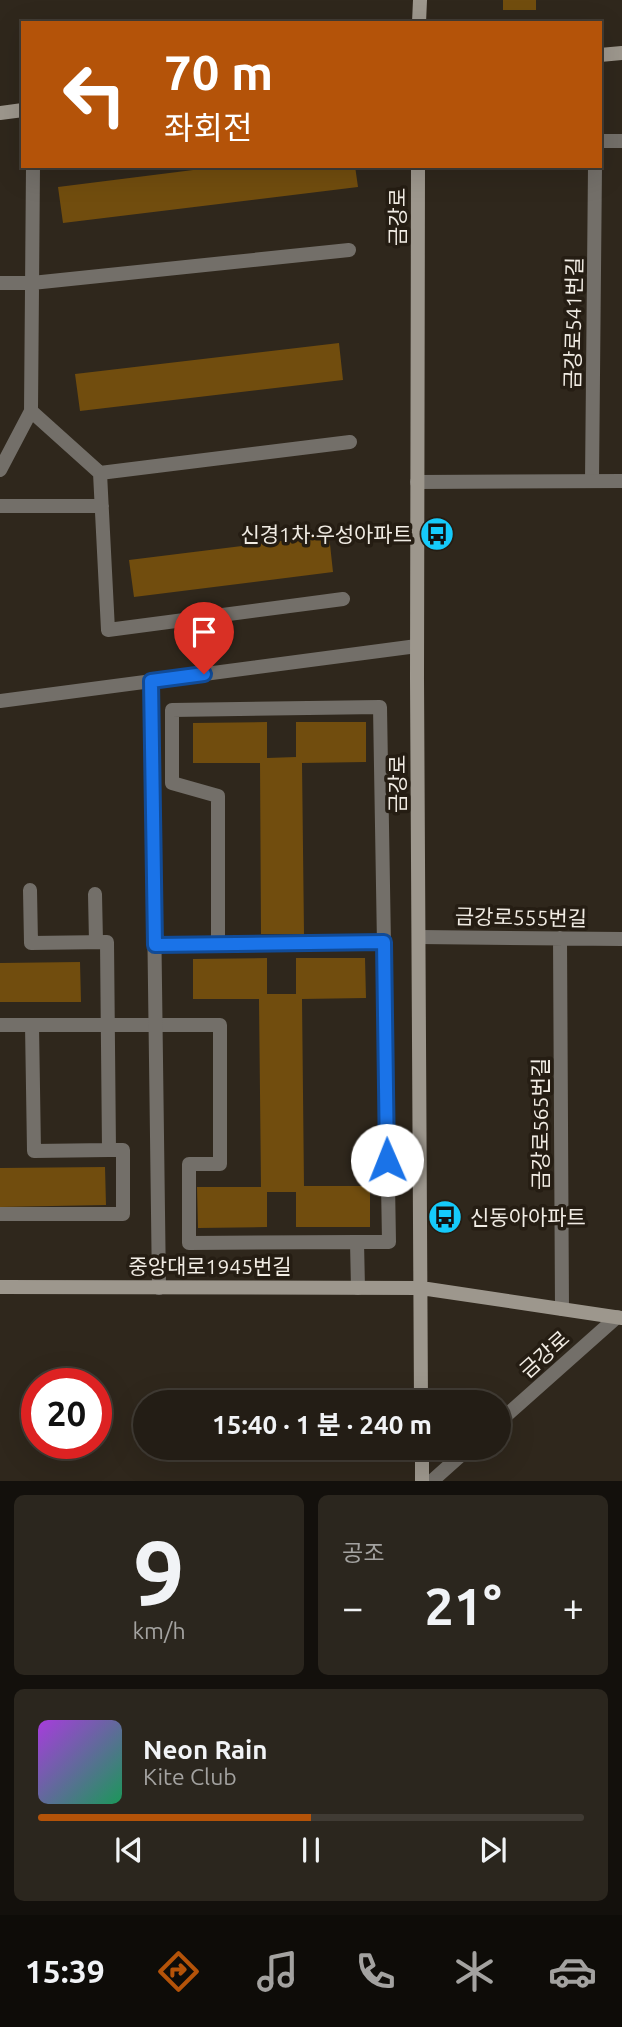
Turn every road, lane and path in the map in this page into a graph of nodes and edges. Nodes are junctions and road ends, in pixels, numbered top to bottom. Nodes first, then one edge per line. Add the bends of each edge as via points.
1 (420, 0) edge
2 (419, 21) edge
3 (622, 53) edge
4 (602, 55) edge
5 (21, 110) edge
6 (0, 113) edge
7 (602, 141) edge
8 (622, 141) edge
9 (33, 168) edge
10 (418, 168) edge
11 (595, 168) edge
12 (348, 250) dead end
13 (0, 283) edge
14 (32, 283) junction
15 (31, 411) junction
16 (350, 442) dead end
17 (0, 470) edge
18 (100, 473) junction
19 (592, 481) junction
20 (622, 481) edge
21 (417, 482) junction
22 (0, 506) edge
23 (102, 506) junction
24 (343, 599) dead end
25 (417, 646) junction
26 (151, 681) junction
27 (0, 701) edge
28 (30, 890) dead end
29 (95, 894) dead end
30 (419, 937) junction
31 (560, 939) junction
32 (622, 939) edge
33 (96, 942) junction
34 (384, 942) junction
35 (218, 944) junction
36 (155, 945) junction
37 (156, 1025) junction
38 (0, 1026) edge
39 (32, 1026) junction
40 (107, 1026) junction
41 (109, 1150) junction
42 (0, 1214) edge
43 (357, 1242) junction
44 (0, 1287) edge
45 (159, 1287) junction
46 (358, 1287) junction
47 (421, 1287) junction
48 (562, 1309) junction
49 (620, 1317) edge
50 (421, 1390) edge
51 (511, 1412) edge
52 (422, 1460) edge
53 (455, 1460) edge
54 (422, 1481) edge
55 (432, 1481) edge

1 - 2 street
3 - 4 street
5 - 6 street
7 - 8 street
9 - 14 street
10 - 21 street, 금강로
11 - 19 street, 금강로541번길
12 - 14 street
13 - 14 street
14 - 15 street
15 - 17 street
15 - 18 street
16 - 18 street
18 - 23 street
19 - 20 street
19 - 21 street
21 - 25 street, 금강로
22 - 23 street
23 - 24 street via 108,630
25 - 26 street
25 - 30 street, 금강로
26 - 27 street
26 - 36 street
28 - 33 street via 31,943
29 - 33 street
30 - 31 street, 금강로555번길
30 - 47 street, 금강로
31 - 32 street, 금강로555번길
31 - 48 street, 금강로565번길
33 - 40 street via 107,942
34 - 35 street
34 - 35 street via 380,706 172,710 172,783 218,796
34 - 43 street via 388,1242
35 - 36 street
36 - 37 street
37 - 40 street
37 - 43 street via 220,1025 220,1164 189,1164 189,1243
37 - 45 street
38 - 39 street
39 - 40 street
39 - 41 street via 34,1151
40 - 41 street
41 - 42 street via 123,1150 123,1214
43 - 46 street
44 - 45 street, 중앙대로1945번길
45 - 46 street, 중앙대로1945번길
46 - 47 street, 중앙대로1945번길
47 - 48 street
47 - 50 street, 금강로
48 - 49 street
49 - 51 street, 금강로
52 - 54 street
53 - 55 street

